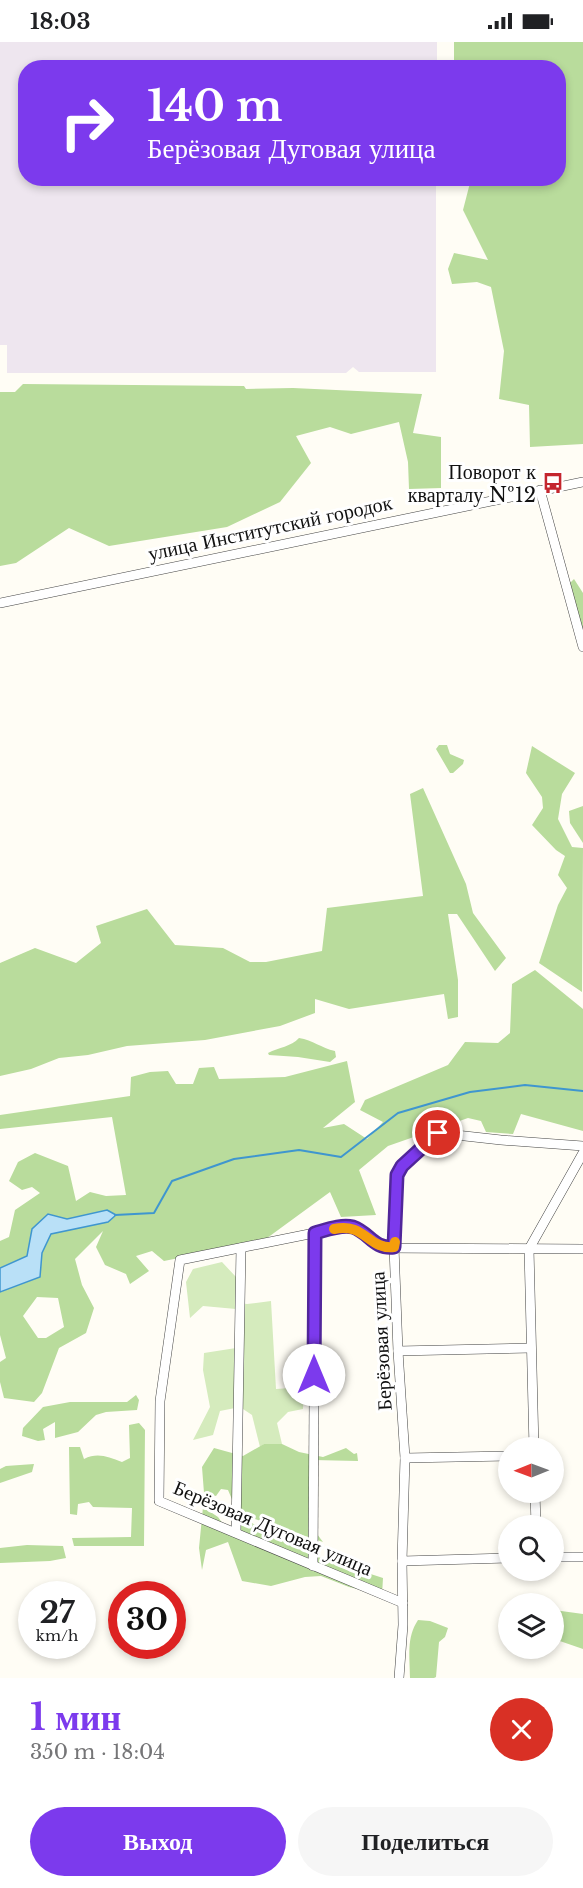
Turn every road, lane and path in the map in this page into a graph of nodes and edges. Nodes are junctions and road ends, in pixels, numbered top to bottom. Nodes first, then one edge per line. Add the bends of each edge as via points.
1 (583, 482) edge
2 (540, 490) junction
3 (0, 603) edge
4 (583, 647) edge
5 (583, 1146) edge
6 (583, 1153) edge
7 (315, 1233) junction
8 (394, 1247) junction
9 (241, 1248) junction
10 (529, 1249) junction
11 (583, 1249) edge
12 (531, 1348) junction
13 (398, 1351) junction
14 (534, 1437) edge
15 (498, 1456) edge
16 (405, 1458) junction
17 (236, 1532) junction
18 (564, 1557) edge
19 (583, 1557) edge
20 (498, 1558) edge
21 (402, 1561) junction
22 (313, 1566) junction
23 (403, 1603) junction
24 (399, 1678) edge

1 - 2 street, улица Институтский городок
2 - 3 street, улица Институтский городок
2 - 4 street
5 - 8 street, Берёзовая улица via 438,1133 397,1175
6 - 10 street
7 - 8 street, Берёзовая Дуговая улица via 353,1227 378,1245
7 - 9 street, Берёзовая Дуговая улица
7 - 22 street
8 - 10 street, Берёзовая Дуговая улица
8 - 13 street, Берёзовая улица
9 - 17 street
9 - 17 street, Берёзовая Дуговая улица via 180,1260 159,1401 159,1501
10 - 11 street, Берёзовая Дуговая улица
10 - 12 street
12 - 13 street
12 - 14 street
13 - 16 street, Берёзовая улица
15 - 16 street
16 - 21 street, Берёзовая улица
17 - 22 street, Берёзовая Дуговая улица
18 - 19 street
20 - 21 street
21 - 23 street, Берёзовая улица
22 - 23 street, Берёзовая Дуговая улица
23 - 24 street, Берёзовая улица

